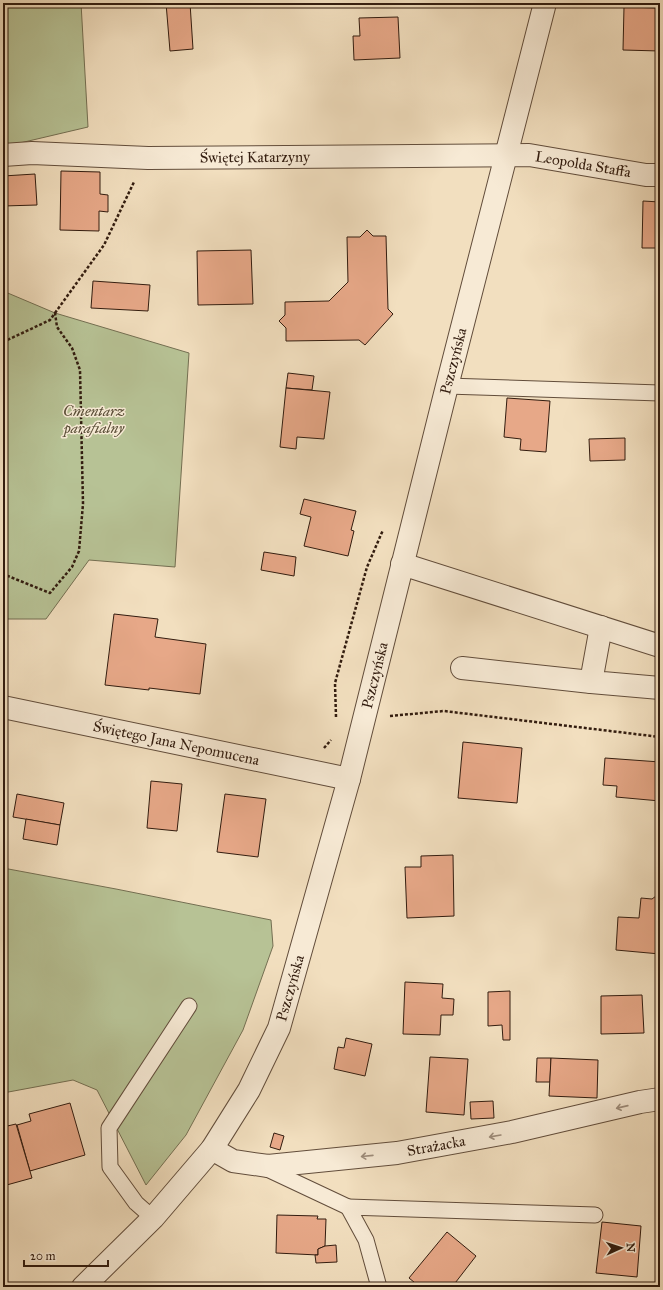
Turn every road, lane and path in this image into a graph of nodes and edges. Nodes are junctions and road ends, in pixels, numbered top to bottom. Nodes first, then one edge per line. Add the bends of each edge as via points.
1 (545, 3) edge
2 (3, 155) edge
3 (506, 156) junction
4 (148, 158) junction
5 (660, 175) edge
6 (55, 313) junction
7 (3, 342) edge
8 (447, 386) junction
9 (660, 393) edge
10 (385, 524) dead end
11 (402, 564) junction
12 (3, 574) edge
13 (601, 627) junction
14 (660, 646) edge
15 (462, 668) dead end
16 (591, 682) junction
17 (660, 688) edge
18 (3, 707) edge
19 (387, 716) dead end
20 (336, 720) dead end
21 (660, 737) edge
22 (332, 739) dead end
23 (323, 749) dead end
24 (349, 779) junction
25 (189, 1006) dead end
26 (660, 1099) edge
27 (212, 1149) junction
28 (256, 1164) junction
29 (348, 1207) junction
30 (595, 1215) dead end
31 (153, 1218) junction
32 (83, 1287) edge
33 (379, 1287) edge

1 - 3 street, Pszczyńska
2 - 4 street, Świętej Katarzyny via 32,153
3 - 4 street, Świętej Katarzyny
3 - 5 street, Leopolda Staffa via 529,156 646,175
3 - 8 street, Pszczyńska
4 - 6 path via 148,173 134,181 104,245
6 - 7 path via 50,320
6 - 12 path via 57,327 72,348 80,370 83,504 79,551 72,567 50,593
8 - 9 lane
8 - 11 street, Pszczyńska
10 - 20 path via 367,567 335,683
11 - 13 street
11 - 24 street, Pszczyńska
13 - 14 street
13 - 16 street
15 - 16 street
16 - 17 street
18 - 24 street, Świętego Jana Nepomucena
19 - 21 path via 444,711
22 - 23 path
24 - 27 street, Pszczyńska via 279,1028 248,1090
25 - 31 lane via 109,1128 110,1167 136,1203
26 -> 28 street, Strażacka via 512,1132 397,1153 268,1166
27 - 28 street, Strażacka via 233,1161
27 - 31 street, Pszczyńska
28 - 29 lane
29 - 30 lane
29 - 33 lane via 366,1240
31 - 32 street, Pszczyńska

